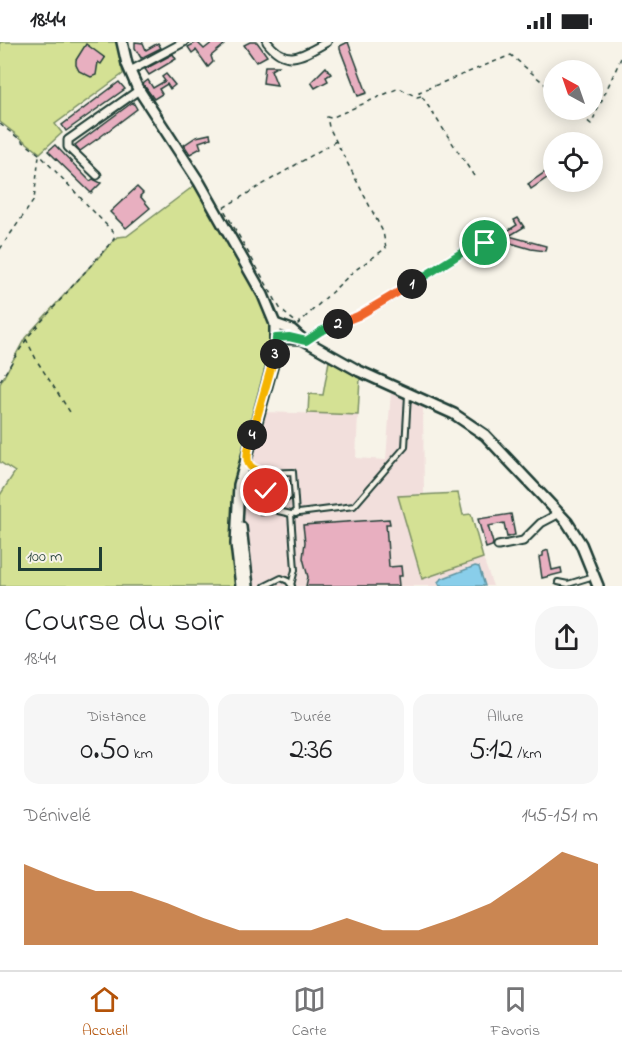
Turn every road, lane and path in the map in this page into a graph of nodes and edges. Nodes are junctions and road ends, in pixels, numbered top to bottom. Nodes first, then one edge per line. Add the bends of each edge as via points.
1 (122, 42) edge
2 (184, 42) edge
3 (267, 42) edge
4 (327, 42) edge
5 (622, 56) edge
6 (130, 71) junction
7 (543, 83) edge
8 (139, 90) junction
9 (422, 96) junction
10 (603, 98) edge
11 (0, 124) edge
12 (336, 141) junction
13 (39, 154) junction
14 (97, 176) dead end
15 (474, 176) dead end
16 (504, 246) dead end
17 (0, 249) edge
18 (275, 324) junction
19 (276, 338) junction
20 (26, 339) junction
21 (304, 340) junction
22 (0, 381) edge
23 (408, 393) junction
24 (70, 412) dead end
25 (247, 464) junction
26 (276, 472) junction
27 (278, 483) junction
28 (278, 502) junction
29 (262, 512) dead end
30 (560, 513) junction
31 (293, 514) junction
32 (498, 546) dead end
33 (296, 570) junction
34 (286, 579) junction
35 (597, 581) edge
36 (274, 584) edge
37 (560, 584) edge
38 (246, 585) edge
39 (568, 585) edge
40 (265, 586) edge
41 (291, 586) edge

1 - 6 main road
2 - 6 street
3 - 4 street via 278,54 290,58
5 - 10 path
6 - 8 main road
7 - 9 path via 511,55 419,92
8 - 14 street via 68,140 68,147
8 - 18 main road via 205,192
9 - 12 path via 399,88 327,117
9 - 15 path
11 - 13 path
12 - 12 path via 383,232 386,248 354,271 298,324 281,310 223,208
13 - 17 path via 34,200
13 - 20 path via 114,233 114,239
16 - 21 lane via 474,245 387,300
18 - 19 main road
18 - 21 main road
19 - 21 main road
19 - 25 main road via 275,356
20 - 22 path
20 - 24 path
21 - 23 main road
23 - 30 main road via 454,414 485,435
23 - 31 lane via 405,447 354,506
25 - 26 lane via 264,472
25 - 29 lane via 258,480
25 - 38 main road via 239,501
25 - 38 main road via 238,485 236,528
26 - 27 lane
26 - 31 lane via 293,472
27 - 28 lane
27 - 28 lane via 283,489
27 - 28 lane via 267,486 266,496
28 - 31 lane via 278,511
30 - 32 street via 541,523 523,541
30 - 35 main road via 581,544
31 - 33 lane
33 - 34 lane
33 - 41 lane
34 - 36 lane
34 - 41 lane
35 - 39 lane
36 - 40 lane
37 - 39 lane

